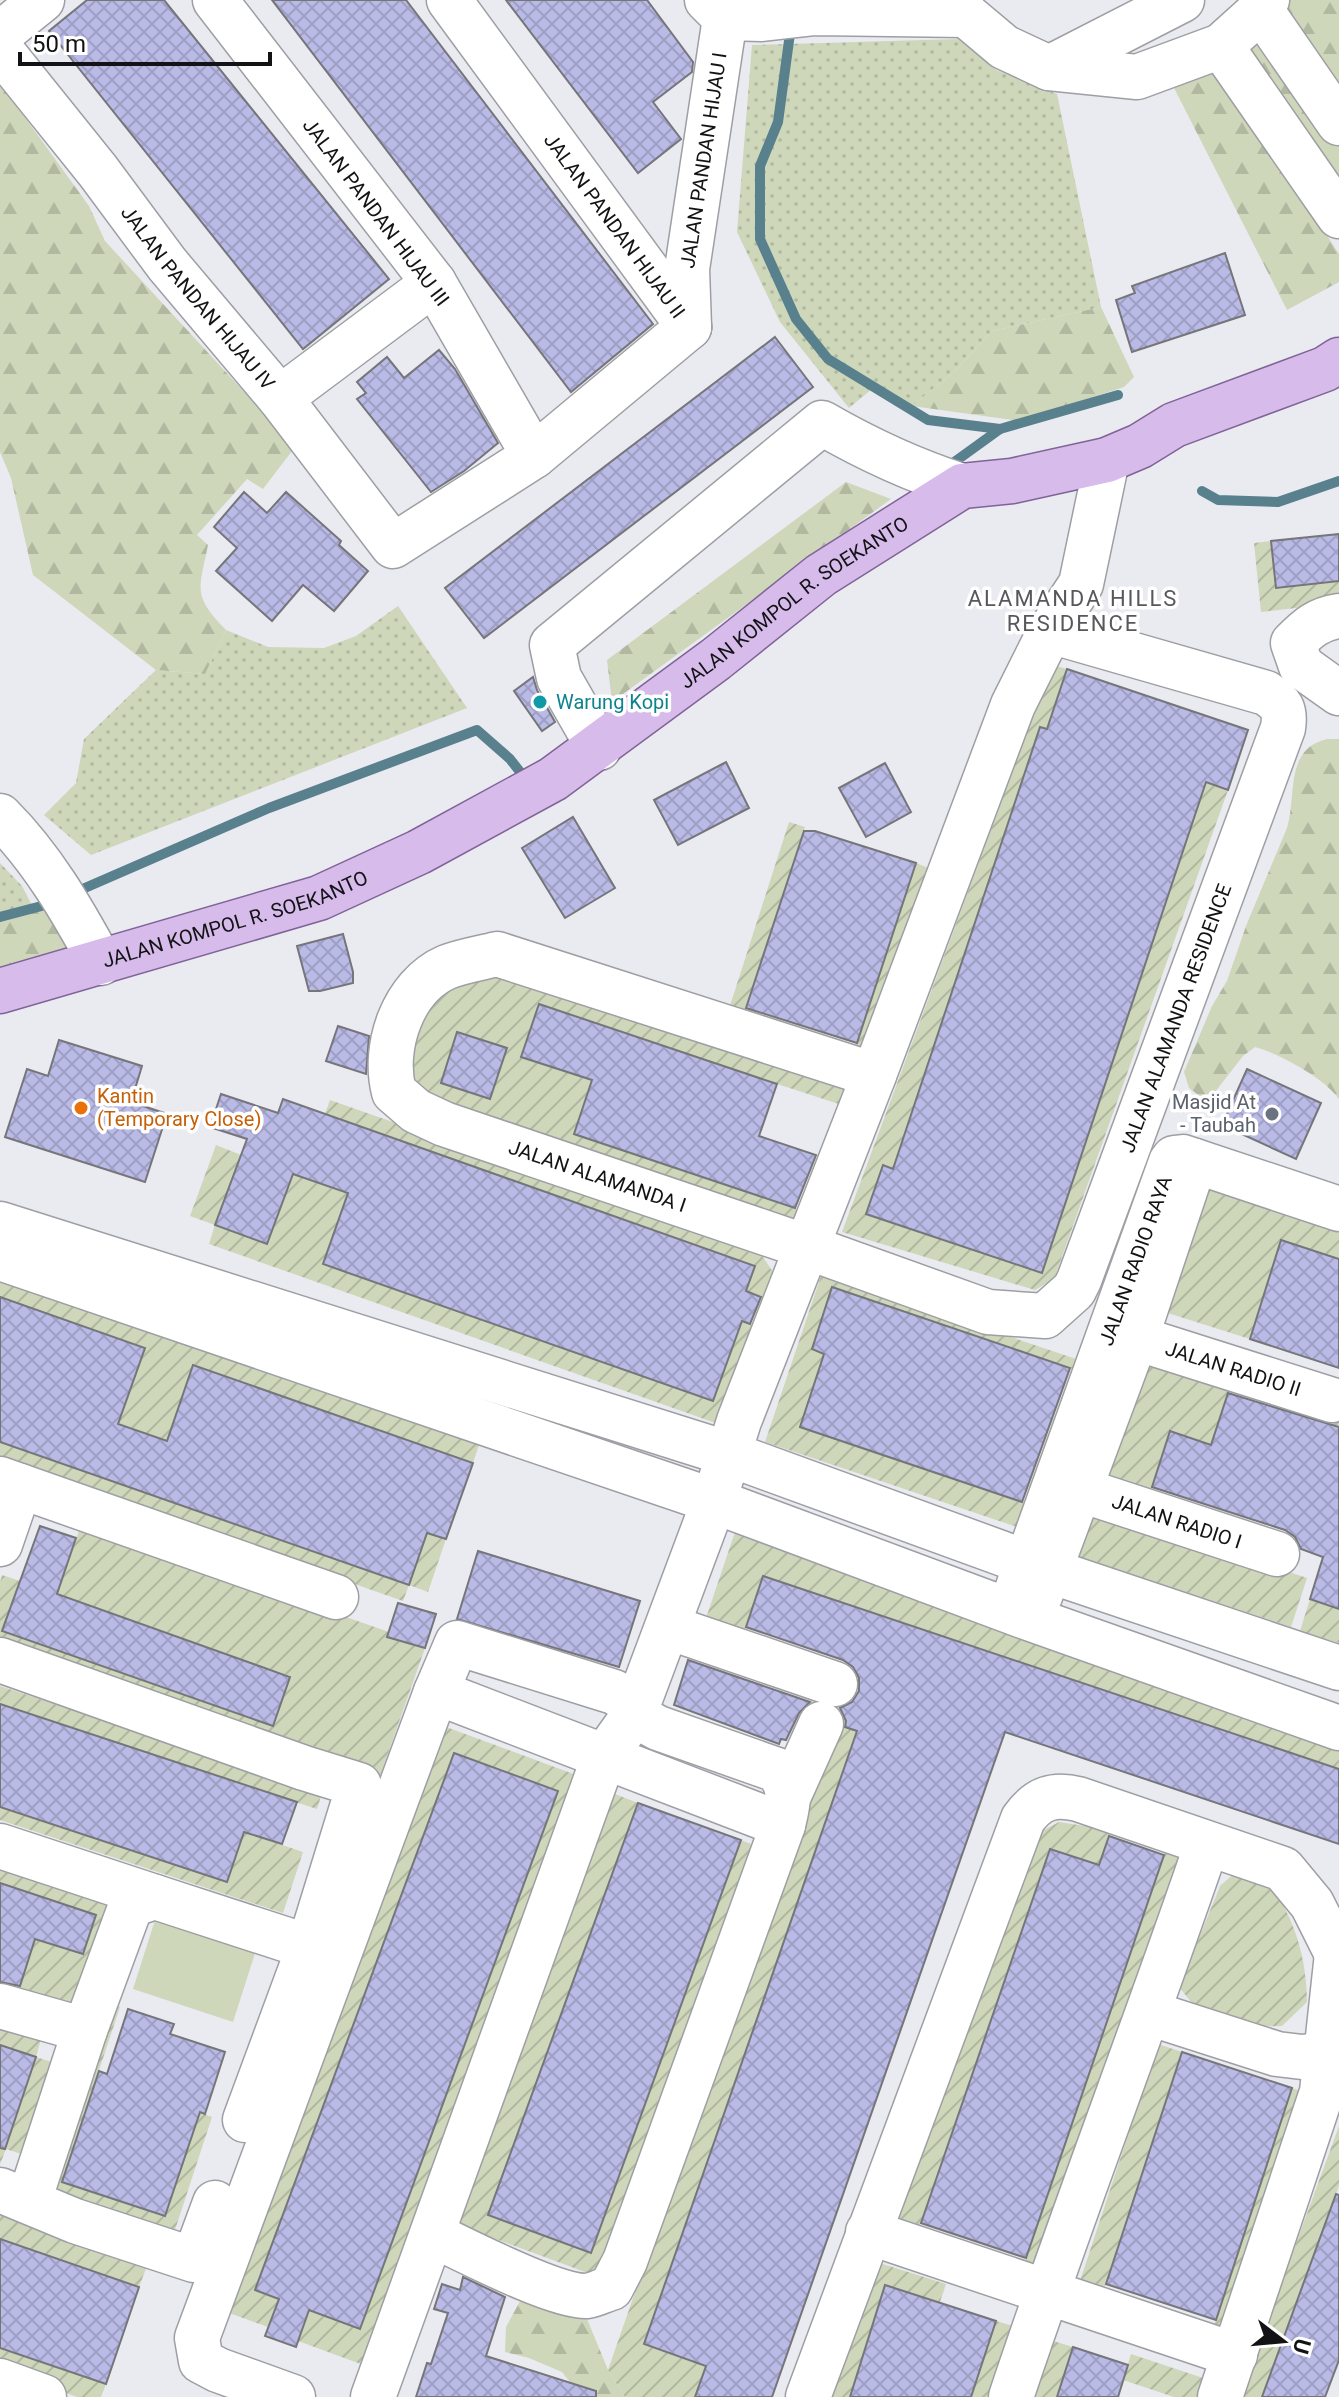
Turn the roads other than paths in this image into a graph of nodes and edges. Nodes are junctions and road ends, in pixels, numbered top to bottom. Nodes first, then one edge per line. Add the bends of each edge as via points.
1 (42, 0) edge
2 (215, 0) edge
3 (449, 0) edge
4 (1182, 0) edge
5 (1264, 5) edge
6 (962, 7) edge
7 (731, 12) edge
8 (0, 34) edge
9 (1221, 46) junction
10 (0, 49) edge
11 (1049, 68) junction
12 (1339, 123) edge
13 (1339, 216) edge
14 (434, 283) junction
15 (689, 327) junction
16 (1339, 360) edge
17 (280, 398) junction
18 (534, 456) junction
19 (1107, 460) junction
20 (940, 479) junction
21 (1339, 616) edge
22 (1050, 631) junction
23 (1339, 693) edge
24 (593, 736) junction
25 (0, 816) edge
26 (101, 963) junction
27 (0, 991) edge
28 (874, 1075) junction
29 (1195, 1161) junction
30 (1339, 1209) edge
31 (0, 1224) edge
32 (807, 1247) junction
33 (0, 1258) edge
34 (1136, 1338) junction
35 (1332, 1400) dead end
36 (729, 1454) junction
37 (10, 1482) edge
38 (1078, 1489) junction
39 (714, 1501) junction
40 (0, 1544) edge
41 (1277, 1554) dead end
42 (1039, 1566) junction
43 (336, 1597) dead end
44 (1020, 1615) junction
45 (668, 1627) junction
46 (0, 1660) edge
47 (1339, 1668) edge
48 (436, 1692) junction
49 (634, 1715) junction
50 (1339, 1728) edge
51 (604, 1757) junction
52 (786, 1809) junction
53 (1207, 1844) junction
54 (0, 1846) edge
55 (155, 1897) junction
56 (309, 1947) junction
57 (1338, 1953) edge
58 (0, 2006) edge
59 (1149, 2013) junction
60 (85, 2030) junction
61 (1327, 2054) junction
62 (14, 2195) edge
63 (868, 2232) junction
64 (433, 2235) junction
65 (1046, 2291) junction
66 (1235, 2355) junction
67 (0, 2381) edge
68 (44, 2397) edge
69 (293, 2397) edge
70 (373, 2397) edge
71 (808, 2397) edge
72 (1011, 2397) edge
73 (1220, 2397) edge

1 - 8 street
2 - 14 street, JALAN PANDAN HIJAU III
3 - 15 street, JALAN PANDAN HIJAU II
4 - 11 street
5 - 9 street
5 - 12 street
6 - 7 street
6 - 11 street via 1004,47
7 - 15 street, JALAN PANDAN HIJAU I via 687,269
9 - 11 street via 1137,77
9 - 13 street
10 - 17 street, JALAN PANDAN HIJAU IV via 167,264
14 - 17 street
14 - 18 street, JALAN PANDAN HIJAU III
15 - 18 street, JALAN PANDAN HIJAU II
16 - 19 main road, JALAN KOMPOL R. SOEKANTO via 1174,425
17 - 18 street, JALAN PANDAN HIJAU IV via 393,546
19 - 20 main road, JALAN KOMPOL R. SOEKANTO via 1012,481
19 - 22 street via 1081,584
20 - 24 main road, JALAN KOMPOL R. SOEKANTO via 716,659
20 - 24 street via 822,423 552,645 559,678
21 - 23 street via 1322,619 1293,643 1301,666
22 - 28 street via 1013,705
22 - 32 street, JALAN ALAMANDA RESIDENCE via 1266,693 1285,713 1079,1280 1045,1316 988,1312
24 - 26 main road, JALAN KOMPOL R. SOEKANTO via 553,779 419,852 319,898
25 - 26 street via 65,898
26 - 27 main road, JALAN KOMPOL R. SOEKANTO
28 - 32 street
28 - 32 street, JALAN ALAMANDA I via 497,954 448,967 416,989 397,1031 390,1061 394,1092 416,1111
29 - 30 street
29 - 34 street, JALAN RADIO RAYA
29 - 42 street, JALAN RADIO RAYA via 1178,1157 1171,1162
31 - 36 street
32 - 36 street
33 - 39 street
34 - 35 street, JALAN RADIO II
34 - 38 street, JALAN RADIO RAYA
36 - 39 street
36 - 42 street
37 - 40 street
37 - 43 street
38 - 41 street, JALAN RADIO I
38 - 42 street, JALAN RADIO RAYA
39 - 44 street
39 - 45 street
42 - 44 street, JALAN RADIO RAYA
42 - 47 street
44 - 50 street
45 - 49 street
45 - 52 street via 828,1704
46 - 56 street via 359,1785
48 - 49 street via 457,1643 614,1692 629,1701
48 - 51 street
48 - 69 street via 197,2338 201,2361
49 - 51 street
49 - 52 street via 777,1770 785,1780
51 - 52 street
51 - 64 street
52 - 64 street via 611,2288 587,2296 564,2291
53 - 57 street via 1283,1869 1312,1904
53 - 59 street
53 - 63 street via 1061,1795 1033,1805 1023,1819
54 - 55 street
55 - 56 street
55 - 60 street via 131,1905
56 - 62 street via 194,2260
57 - 61 street
58 - 60 street
59 - 61 street via 1277,2054
59 - 65 street
60 - 62 street
61 - 66 street via 1322,2092
63 - 65 street
63 - 71 street
64 - 70 street
65 - 66 street
65 - 72 street
66 - 73 street
67 - 68 street

